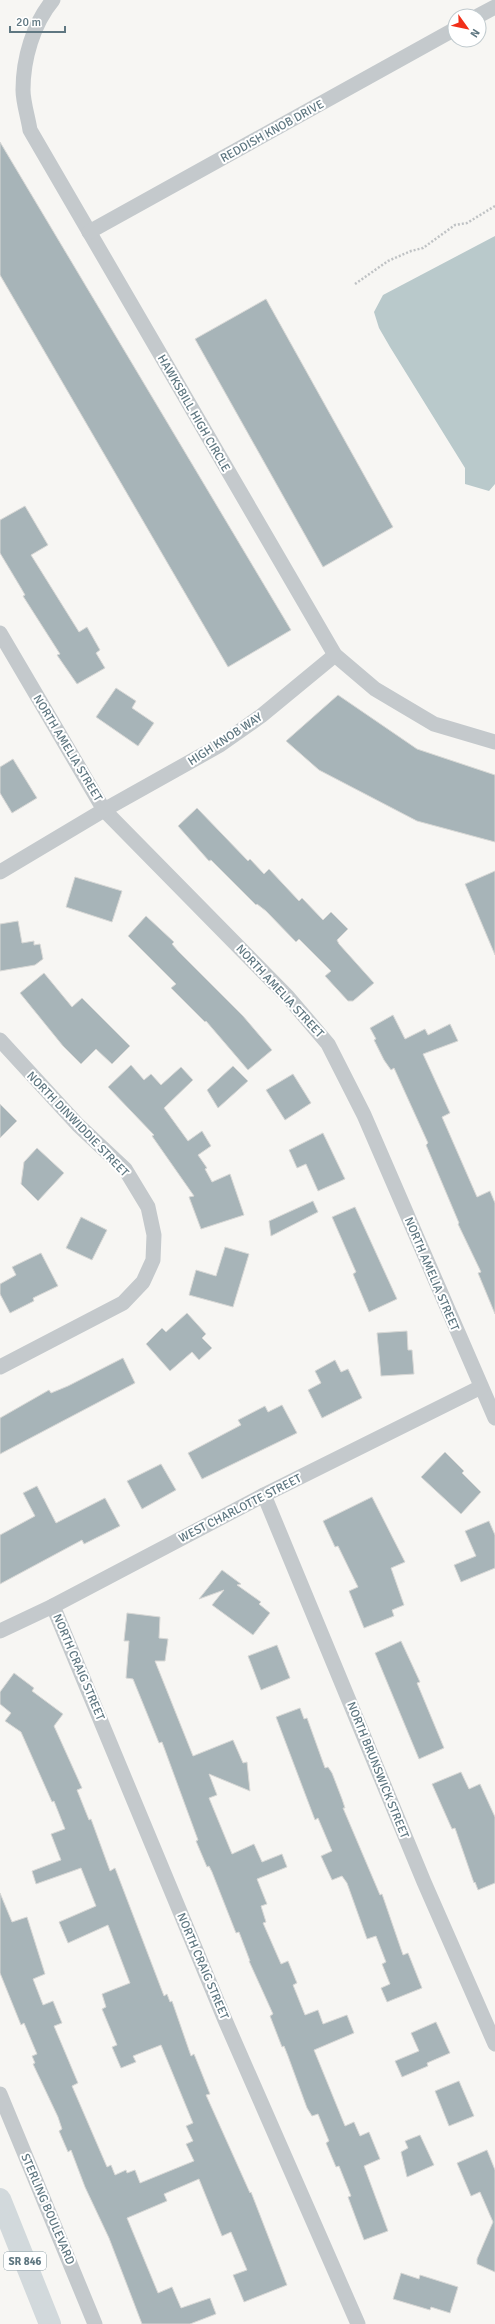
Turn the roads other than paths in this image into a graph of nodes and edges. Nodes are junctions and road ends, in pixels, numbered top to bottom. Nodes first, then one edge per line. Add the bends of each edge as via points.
1 (53, 0) edge
2 (447, 33) edge
3 (89, 232) junction
4 (0, 633) edge
5 (335, 655) junction
6 (495, 742) edge
7 (104, 810) junction
8 (0, 872) edge
9 (0, 1040) edge
10 (0, 1367) edge
11 (481, 1387) junction
12 (495, 1418) edge
13 (264, 1495) junction
14 (53, 1606) junction
15 (0, 1631) edge
16 (495, 2044) edge
17 (0, 2094) edge
18 (0, 2199) edge
19 (50, 2324) edge
20 (95, 2324) edge
21 (358, 2324) edge

1 - 3 street, HAWKSBILL HIGH CIRCLE via 46,9 28,48 23,91 30,130
2 - 3 street, REDDISH KNOB DRIVE
3 - 5 street, HAWKSBILL HIGH CIRCLE
4 - 7 street, NORTH AMELIA STREET
5 - 6 street, HAWKSBILL HIGH CIRCLE via 375,689 434,724
5 - 7 street, HIGH KNOB WAY via 261,716 220,745
7 - 8 street, HIGH KNOB WAY
7 - 11 street, NORTH AMELIA STREET via 288,997 328,1044 364,1115
9 - 10 street, NORTH DINWIDDIE STREET via 78,1125 125,1169 148,1207 154,1235 153,1260 143,1282 123,1302
11 - 12 street, NORTH AMELIA STREET
11 - 13 street, WEST CHARLOTTE STREET
13 - 14 street, WEST CHARLOTTE STREET
13 - 16 street, NORTH BRUNSWICK STREET via 424,1882
14 - 15 street, WEST CHARLOTTE STREET
14 - 21 street, NORTH CRAIG STREET via 225,2020
17 - 20 street, STERLING BOULEVARD
18 - 19 main road, SR 846

